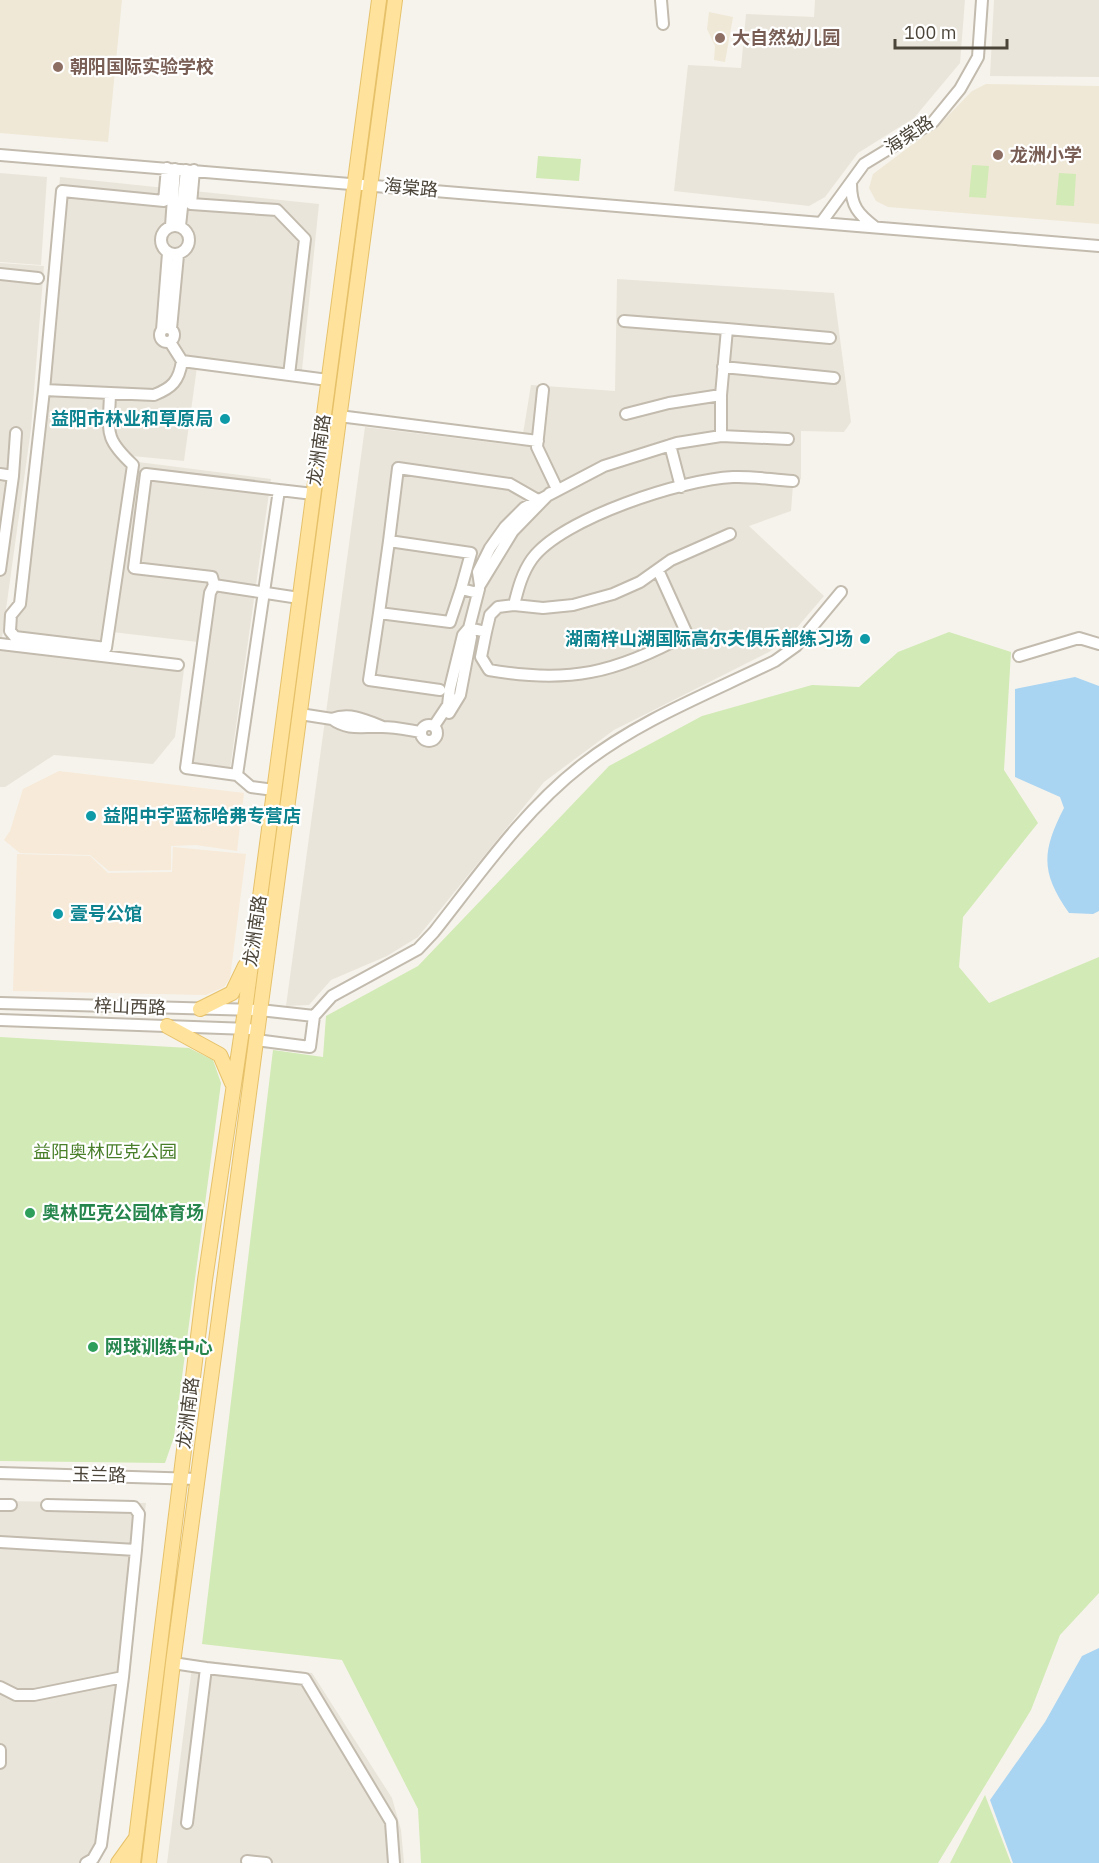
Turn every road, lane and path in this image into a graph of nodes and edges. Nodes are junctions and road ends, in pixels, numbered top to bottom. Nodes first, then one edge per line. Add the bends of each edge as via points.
1 (379, 0) edge
2 (394, 0) edge
3 (661, 0) edge
4 (982, 0) edge
5 (663, 24) dead end
6 (0, 155) edge
7 (180, 169) junction
8 (354, 183) junction
9 (370, 184) junction
10 (851, 184) junction
11 (178, 202) junction
12 (821, 223) junction
13 (176, 226) junction
14 (875, 227) junction
15 (1099, 246) edge
16 (173, 254) junction
17 (0, 274) edge
18 (38, 278) dead end
19 (624, 321) dead end
20 (726, 329) junction
21 (830, 338) dead end
22 (182, 361) junction
23 (723, 367) junction
24 (289, 375) junction
25 (834, 378) dead end
26 (328, 380) junction
27 (44, 390) junction
28 (543, 390) dead end
29 (110, 393) junction
30 (721, 395) junction
31 (626, 414) dead end
32 (339, 416) junction
33 (16, 433) dead end
34 (721, 436) junction
35 (788, 439) dead end
36 (538, 441) junction
37 (670, 445) junction
38 (0, 474) edge
39 (13, 476) junction
40 (793, 481) dead end
41 (681, 487) junction
42 (279, 490) junction
43 (553, 491) junction
44 (313, 494) junction
45 (538, 500) junction
46 (730, 534) dead end
47 (389, 541) junction
48 (0, 570) edge
49 (658, 570) junction
50 (214, 585) junction
51 (461, 589) junction
52 (479, 589) junction
53 (264, 592) junction
54 (841, 592) dead end
55 (299, 597) junction
56 (514, 605) junction
57 (379, 613) junction
58 (469, 628) junction
59 (486, 632) junction
60 (0, 644) edge
61 (1099, 644) edge
62 (1019, 656) dead end
63 (178, 665) dead end
64 (440, 690) dead end
65 (300, 714) junction
66 (237, 775) junction
67 (274, 790) junction
68 (254, 941) junction
69 (0, 1003) edge
70 (200, 1009) junction
71 (244, 1010) junction
72 (260, 1010) junction
73 (314, 1016) junction
74 (0, 1020) edge
75 (167, 1026) junction
76 (242, 1028) junction
77 (256, 1035) junction
78 (233, 1090) junction
79 (0, 1473) edge
80 (180, 1478) junction
81 (198, 1479) junction
82 (47, 1505) dead end
83 (0, 1542) edge
84 (136, 1550) junction
85 (172, 1663) junction
86 (206, 1668) junction
87 (123, 1677) junction
88 (0, 1687) edge
89 (0, 1750) edge
90 (0, 1763) edge
91 (187, 1823) dead end
92 (137, 1837) junction
93 (247, 1861) dead end
94 (86, 1863) edge
95 (118, 1863) edge
96 (133, 1863) edge
97 (149, 1863) edge
98 (266, 1863) edge
99 (394, 1863) edge

1 - 8 main road, 龙洲南路
2 - 9 main road, 龙洲南路
3 - 5 street
4 - 10 street, 海棠路 via 978,57 960,89 933,122 864,164
6 - 7 street, 海棠路
7 - 8 street, 海棠路
7 - 11 street
7 - 11 street
8 - 9 street, 海棠路
8 - 26 main road, 龙洲南路
9 - 12 street, 海棠路
9 - 32 main road, 龙洲南路
10 - 12 street, 海棠路
10 - 14 street via 851,200 858,214
11 - 13 street
11 - 24 street via 277,210 305,238
11 - 27 street via 62,191
12 - 14 street, 海棠路
13 - 16 street via 161,236 162,246
13 - 16 street via 188,232 190,242 186,250
14 - 15 street, 海棠路
16 - 22 street via 166,329 160,338 170,342
17 - 18 street
19 - 20 street
20 - 21 street
20 - 23 street
22 - 24 street
22 - 29 street via 176,382 166,390 154,395
23 - 25 street
23 - 30 street
24 - 26 street
26 - 44 main road, 龙洲南路
27 - 29 street
27 - 29 street via 20,604 11,615 10,631 15,637 106,648 133,465 109,436
28 - 36 street
30 - 31 street
30 - 34 street
32 - 36 street
32 - 65 main road, 龙洲南路
33 - 39 street
34 - 35 street
34 - 37 street
36 - 43 street
37 - 41 street
37 - 43 street via 604,466
38 - 39 street
39 - 48 street
40 - 41 street via 732,477
41 - 56 street via 635,500 579,523 556,538 533,558 519,583
42 - 44 street
42 - 50 street via 146,474 134,568 212,576
42 - 53 street
43 - 45 street
43 - 52 street via 513,531
44 - 55 main road, 龙洲南路
45 - 47 street via 510,484 398,468
45 - 52 street via 524,508 490,548 478,572
46 - 49 street via 671,560
47 - 51 street via 471,553
47 - 57 street
49 - 56 street via 640,582 584,602 543,608
49 - 59 street via 687,634 649,656 609,670 569,676 520,676 489,670 481,657
50 - 53 street
50 - 66 street via 186,768
51 - 52 street
51 - 57 street via 450,622
52 - 58 street
53 - 55 street
53 - 66 street
54 - 73 street via 796,646 775,662 619,739 582,765 525,821 418,949 332,996
55 - 67 main road, 龙洲南路
56 - 59 street via 498,607 490,615
57 - 64 street via 369,680
58 - 59 street
58 - 65 street via 471,637 460,695 436,729 435,739 430,741 421,732 383,727 360,718
60 - 63 street
61 - 62 street via 1079,638
65 - 72 main road, 龙洲南路
66 - 67 street via 251,787
67 - 68 main road, 龙洲南路
68 - 70 main road via 232,993
68 - 71 main road, 龙洲南路
69 - 70 street, 梓山西路
70 - 71 street, 梓山西路
71 - 72 street, 梓山西路
71 - 76 main road, 龙洲南路
72 - 73 street, 梓山西路
72 - 77 main road, 龙洲南路
73 - 77 street, 梓山西路 via 310,1047
74 - 75 street, 梓山西路
75 - 76 street, 梓山西路
75 - 78 main road via 220,1055 231,1075
76 - 77 street, 梓山西路
76 - 78 main road, 龙洲南路
77 - 81 main road, 龙洲南路
78 - 80 main road, 龙洲南路
79 - 80 street, 玉兰路
80 - 81 street, 玉兰路
80 - 92 main road, 龙洲南路
81 - 85 main road, 龙洲南路
82 - 84 street via 134,1507 139,1514
83 - 84 street
84 - 87 street
85 - 86 street
85 - 97 main road, 龙洲南路
86 - 91 street
86 - 99 street via 305,1679 391,1822
87 - 88 street via 34,1695 16,1695
87 - 94 street via 101,1845
89 - 90 street
92 - 95 main road
92 - 96 main road, 龙洲南路
93 - 98 street

